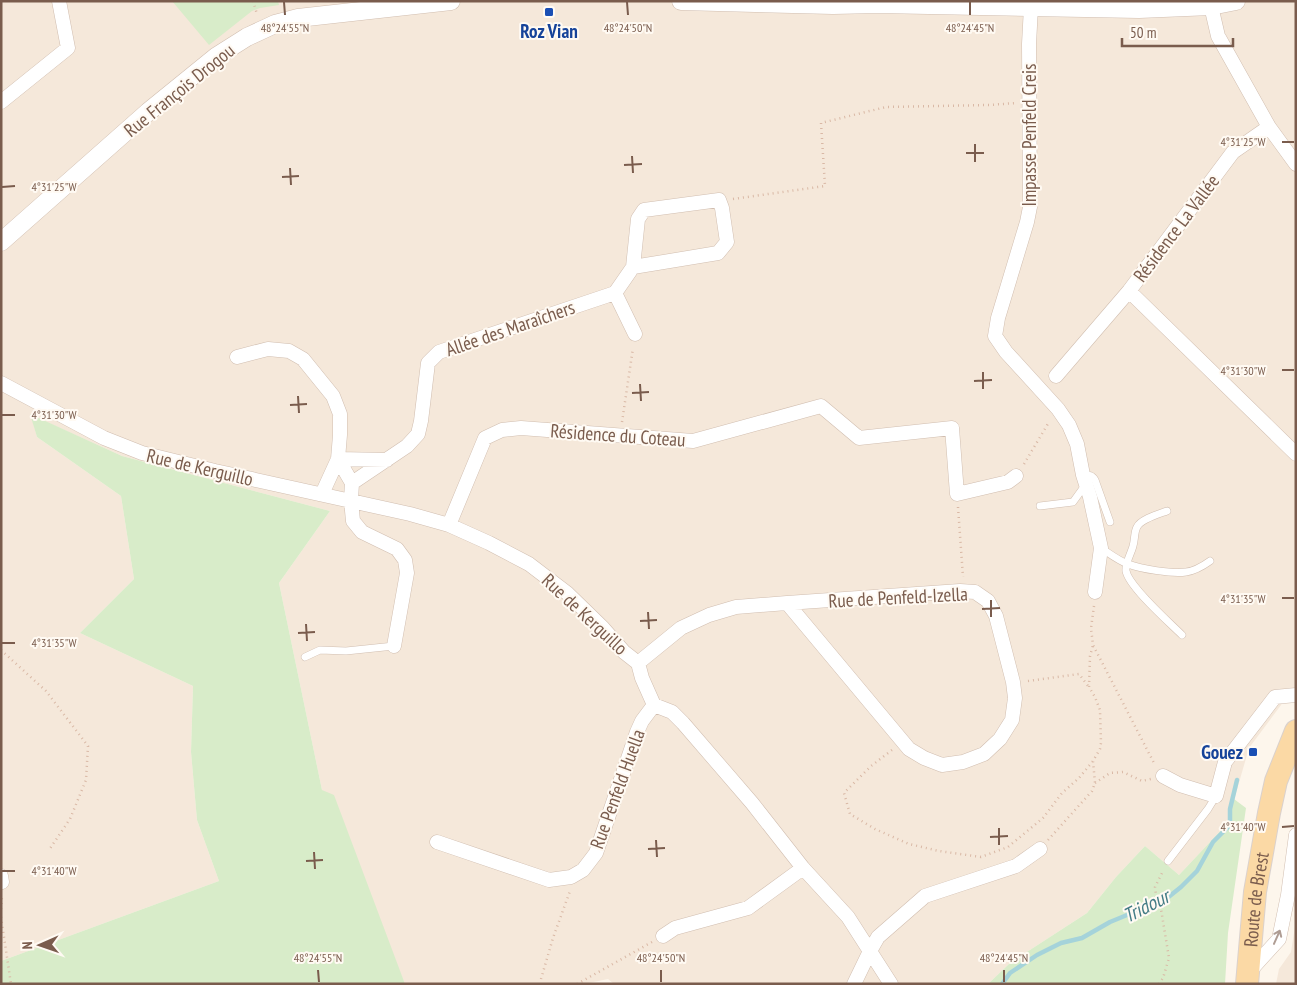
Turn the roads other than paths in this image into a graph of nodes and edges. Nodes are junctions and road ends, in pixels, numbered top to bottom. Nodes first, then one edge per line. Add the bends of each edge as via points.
1 (59, 1) edge
2 (451, 1) edge
3 (681, 1) edge
4 (1236, 1) edge
5 (901, 3) edge
6 (1211, 6) junction
7 (1031, 7) junction
8 (1, 102) edge
9 (1269, 127) junction
10 (1296, 164) edge
11 (1, 242) edge
12 (633, 267) junction
13 (1129, 291) junction
14 (615, 293) junction
15 (635, 334) road end
16 (237, 357) dead end
17 (1056, 376) dead end
18 (1, 384) edge
19 (1296, 454) edge
20 (338, 459) junction
21 (388, 460) junction
22 (1016, 476) road end
23 (1084, 479) junction
24 (352, 483) junction
25 (322, 494) junction
26 (350, 500) junction
27 (1040, 506) dead end
28 (1167, 510) dead end
29 (1110, 522) dead end
30 (449, 525) junction
31 (1101, 548) junction
32 (1210, 561) dead end
33 (1126, 564) junction
34 (1095, 592) road end
35 (787, 603) junction
36 (1182, 635) dead end
37 (394, 646) joint
38 (305, 658) dead end
39 (638, 662) junction
40 (1296, 695) edge
41 (654, 705) junction
42 (1296, 731) edge
43 (1162, 776) road end
44 (1216, 796) junction
45 (1296, 835) edge
46 (437, 842) dead end
47 (1040, 849) road end
48 (1168, 861) road end
49 (803, 868) junction
50 (659, 938) road end
51 (870, 951) junction
52 (1247, 979) edge
53 (854, 984) edge
54 (892, 984) edge

1 - 8 street via 68,48
2 - 11 street, Rue François Drogou via 298,18 247,37 217,56 148,112
3 - 5 street via 833,5
4 - 6 street
5 - 7 street
6 - 7 street via 1139,9
6 - 9 street via 1218,36
7 - 23 street, Impasse Penfeld Creis via 1030,207 995,336 1069,425 1077,444
9 - 10 street
9 - 13 street, Résidence La Vallée via 1233,152
12 - 12 street via 638,219 644,210 719,200 727,242 718,253
12 - 14 street
13 - 17 street, Résidence La Vallée
13 - 19 street, Résidence La Vallée
14 - 15 street
14 - 21 street, Allée des Maraîchers via 439,352 428,363 418,434
16 - 20 street via 268,349 288,351 303,359 333,396 340,414
18 - 25 street, Rue de Kerguillo via 104,438 142,453
20 - 21 street
20 - 24 street
20 - 25 street
21 - 24 street, Allée des Maraîchers
22 - 30 street, Résidence du Coteau via 1008,482 958,494 952,428 859,438 821,406 693,442 521,428 502,430 485,438
23 - 27 lane via 1073,502
23 - 29 lane via 1093,476
23 - 31 street, Impasse Penfeld Creis
24 - 26 street
25 - 26 street, Rue de Kerguillo
26 - 30 street, Rue de Kerguillo
26 - 37 street via 353,521 362,532 397,549 405,560 407,573
28 - 33 lane via 1140,522
30 - 39 street, Rue de Kerguillo via 530,564 567,593 624,652
31 - 33 lane
31 - 34 street, Impasse Penfeld Creis
32 - 33 lane via 1186,572
33 - 36 lane via 1126,572 1136,589
35 - 35 street, Rue de Penfeld-Izella via 909,749 924,758 942,765 984,754 1000,739 1012,720 1013,682 996,616 988,600 976,592
35 - 39 street, Rue de Penfeld-Izella via 736,607 709,615 681,628
37 - 38 lane via 320,650
39 - 41 street, Rue de Kerguillo
40 - 44 street via 1275,697 1225,762
41 - 46 street, Rue Penfeld Huella via 642,721 596,853 583,870 570,877 549,880
41 - 49 street via 672,712 683,723 752,802
42 - 52 main road, Route de Brest via 1276,781 1269,813 1255,892
43 - 44 street
44 - 48 lane
52 -> 45 street via 1278,939
47 - 51 street via 1016,866 925,896 878,937
49 - 50 street via 748,908 676,928
49 - 51 street via 848,917
51 - 53 street
51 - 54 street

